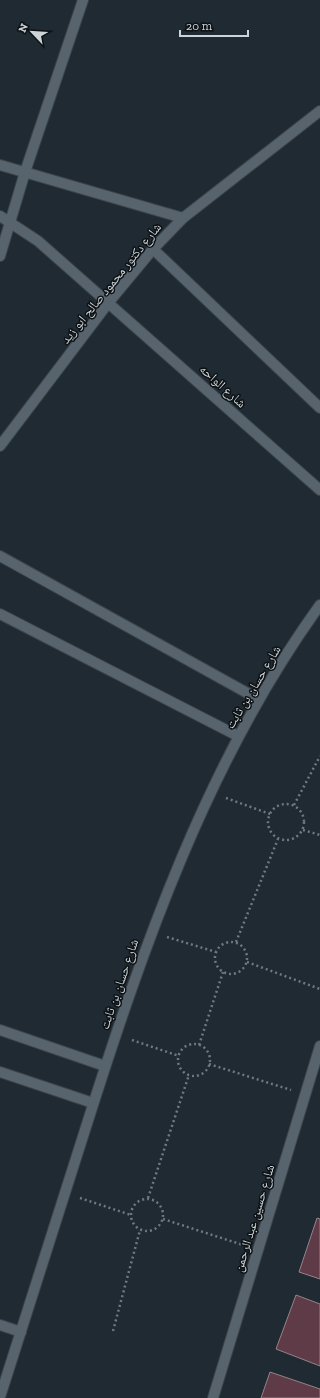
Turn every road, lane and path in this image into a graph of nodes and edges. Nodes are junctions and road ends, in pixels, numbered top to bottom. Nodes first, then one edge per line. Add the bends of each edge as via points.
1 (83, 0) edge
2 (320, 111) edge
3 (0, 165) edge
4 (25, 172) junction
5 (0, 216) edge
6 (183, 218) junction
7 (10, 222) junction
8 (153, 248) junction
9 (0, 256) edge
10 (109, 302) junction
11 (320, 408) edge
12 (0, 446) edge
13 (320, 490) edge
14 (0, 556) edge
15 (320, 605) edge
16 (0, 614) edge
17 (258, 699) junction
18 (238, 736) junction
19 (320, 756) edge
20 (212, 792) junction
21 (294, 805) junction
22 (270, 814) junction
23 (303, 830) junction
24 (320, 835) edge
25 (278, 839) junction
26 (151, 933) junction
27 (236, 942) junction
28 (216, 952) junction
29 (247, 962) junction
30 (223, 972) junction
31 (320, 989) edge
32 (0, 1030) edge
33 (115, 1034) junction
34 (200, 1045) junction
35 (320, 1046) edge
36 (179, 1056) junction
37 (209, 1064) junction
38 (105, 1066) junction
39 (0, 1072) edge
40 (188, 1075) junction
41 (305, 1094) junction
42 (94, 1104) junction
43 (65, 1193) junction
44 (148, 1198) junction
45 (131, 1215) junction
46 (163, 1219) junction
47 (140, 1230) junction
48 (258, 1250) junction
49 (0, 1325) edge
50 (113, 1331) dead end
51 (21, 1332) junction
52 (4, 1373) edge
53 (0, 1397) edge
54 (213, 1398) edge

1 - 4 street
2 - 6 street, شارع دكتور محمود صالح ابو زيد
3 - 4 street
4 - 6 street
4 - 7 street
5 - 7 street, شارع الواحه
6 - 8 street, شارع دكتور محمود صالح ابو زيد
7 - 9 street
7 - 10 street, شارع الواحه via 38,241
8 - 10 street, شارع دكتور محمود صالح ابو زيد
8 - 11 street
10 - 12 street, شارع دكتور محمود صالح ابو زيد
10 - 13 street, شارع الواحه
14 - 17 street
15 - 17 street, شارع حسان بن ثابت
16 - 18 street
17 - 18 street, شارع حسان بن ثابت
18 - 20 street, شارع حسان بن ثابت
19 - 21 path
20 - 22 path
20 - 26 street, شارع حسان بن ثابت
21 - 22 path via 280,805
21 - 23 path via 304,816
22 - 25 path via 269,829
23 - 24 path
23 - 25 path via 293,840
25 - 27 path
26 - 28 path
26 - 33 street, شارع حسان بن ثابت
27 - 28 path via 224,943
27 - 29 path via 245,950
28 - 30 path via 215,959
29 - 30 path via 240,971
29 - 31 path
30 - 34 path
32 - 38 street
33 - 36 path
33 - 38 street, شارع حسان بن ثابت
34 - 36 path via 187,1046
34 - 37 path via 208,1053
35 - 41 street, شارع حسين عبد الرحمن
36 - 40 path via 180,1067
37 - 40 path via 201,1074
37 - 41 path
38 - 42 street, شارع حسان بن ثابت
39 - 42 street
40 - 44 path
41 - 48 street, شارع حسين عبد الرحمن
42 - 43 street, شارع حسان بن ثابت
43 - 45 path
43 - 51 street, شارع حسان بن ثابت
44 - 45 path via 139,1200 133,1206
44 - 46 path via 161,1205
45 - 47 path via 132,1221
46 - 47 path via 160,1226 154,1230
46 - 48 path
47 - 50 path
48 - 54 street, شارع حسين عبد الرحمن
49 - 51 street
51 - 52 street, شارع حسان بن ثابت
52 - 53 street, شارع حسان بن ثابت

